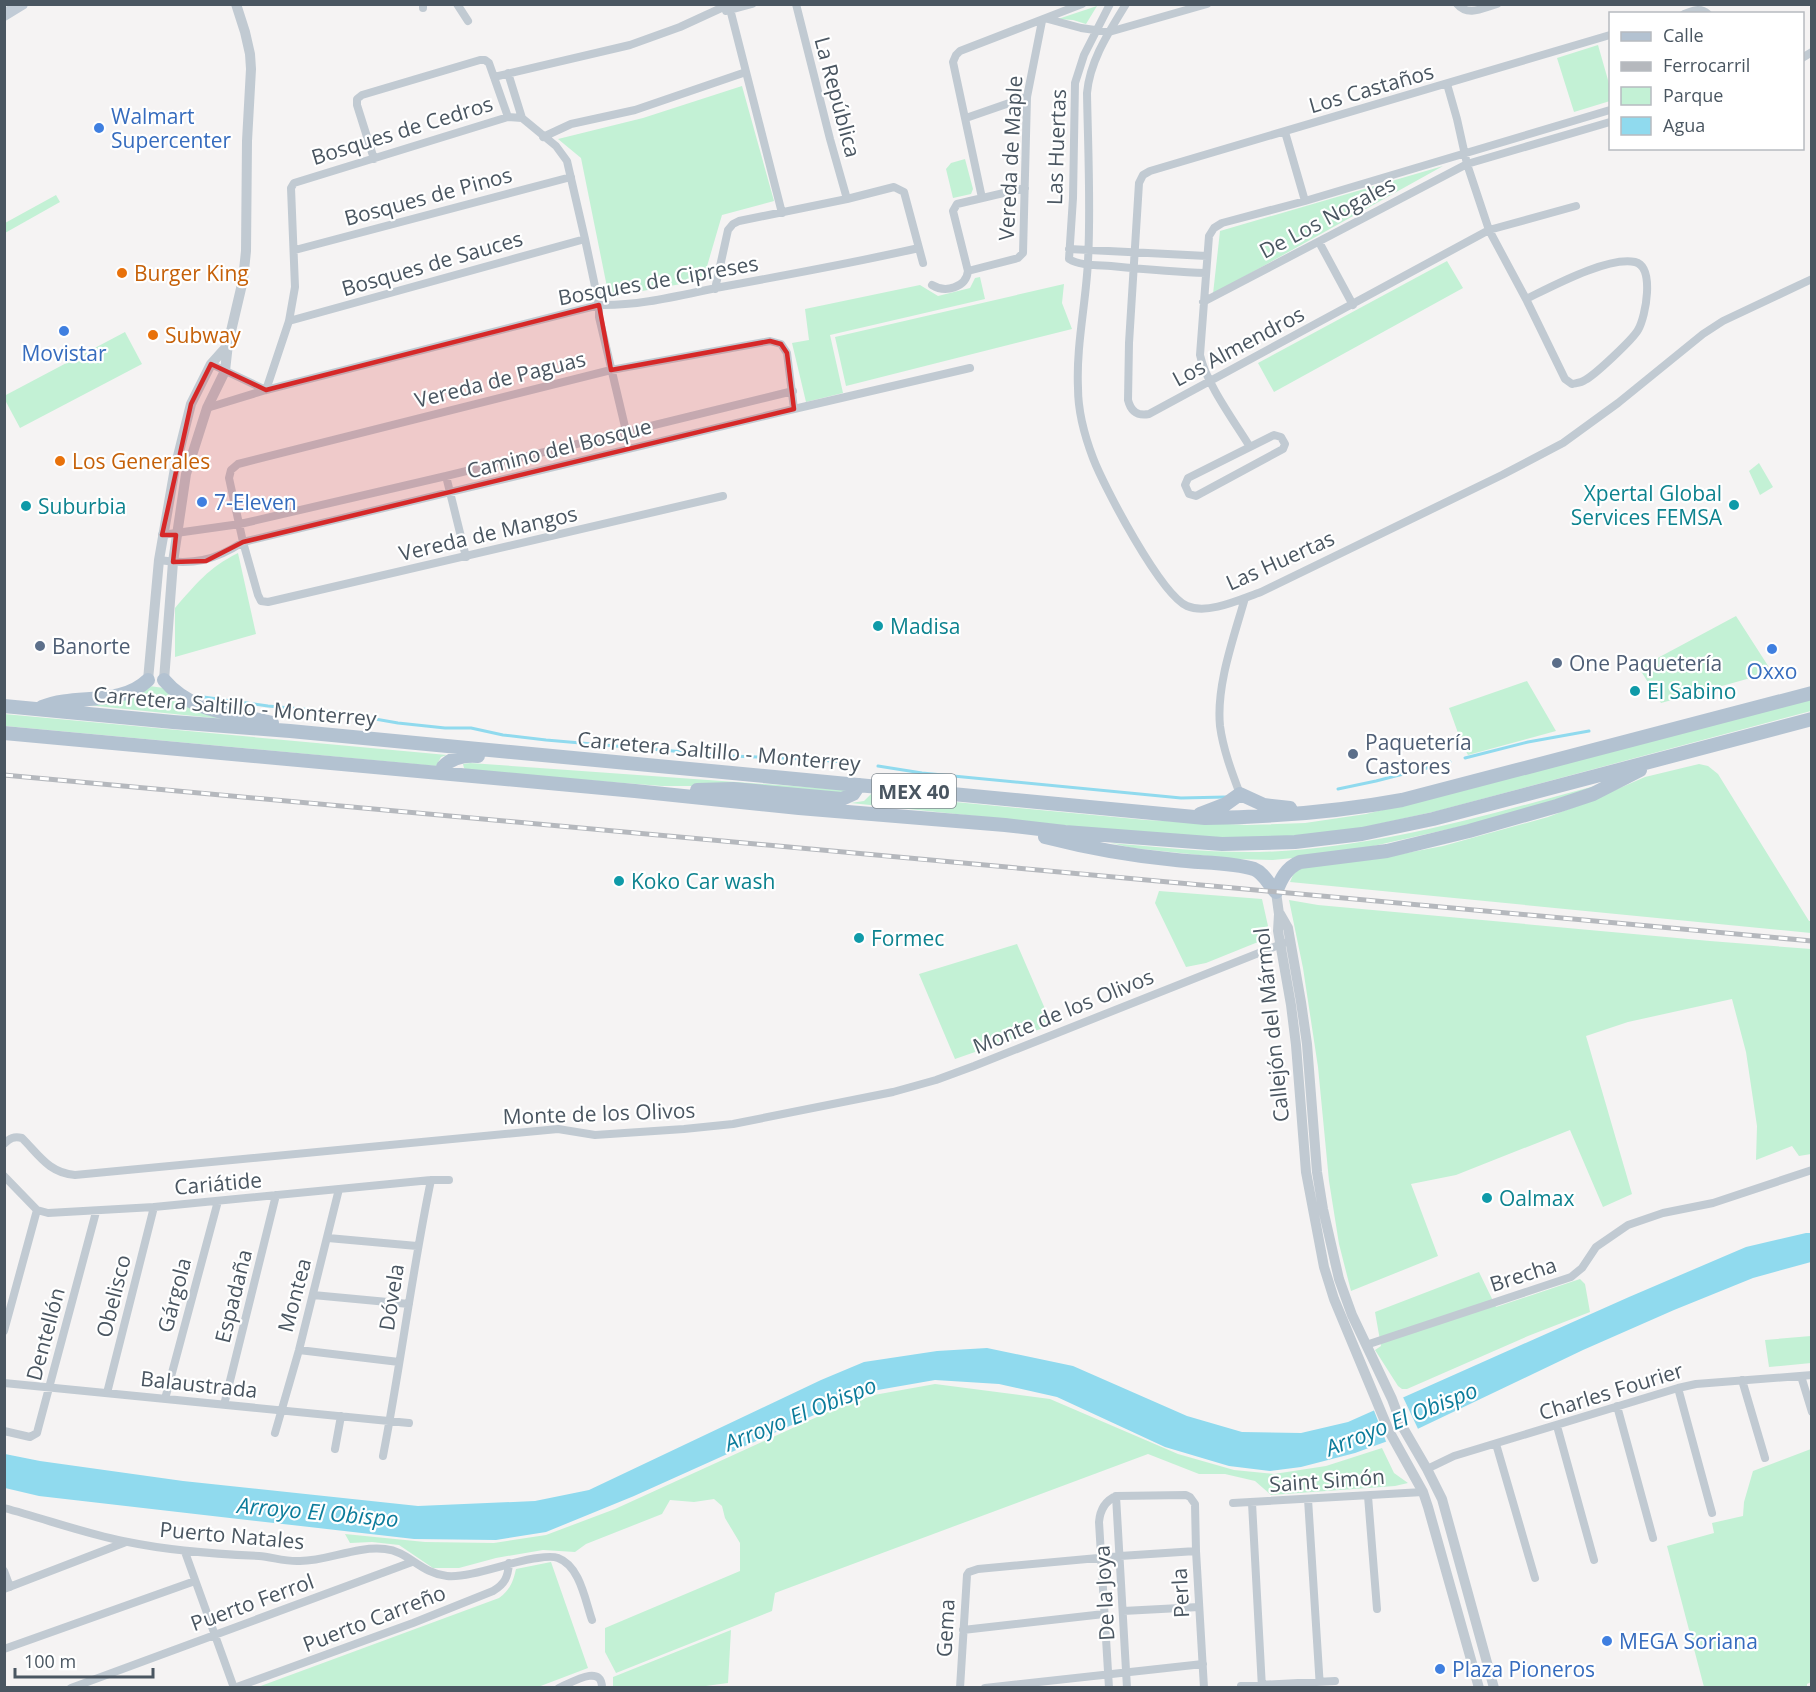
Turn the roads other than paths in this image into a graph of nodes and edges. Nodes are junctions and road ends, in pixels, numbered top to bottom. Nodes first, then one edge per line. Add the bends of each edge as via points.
1 (22, 4) edge
2 (236, 4) edge
3 (457, 4) edge
4 (752, 4) edge
5 (796, 4) edge
6 (1082, 4) edge
7 (1110, 4) edge
8 (1126, 4) edge
9 (1176, 4) edge
10 (1207, 4) edge
11 (1497, 4) edge
12 (730, 7) edge
13 (1460, 7) edge
14 (1690, 12) edge
15 (1706, 12) edge
16 (4, 15) edge
17 (1171, 15) junction
18 (1045, 20) junction
19 (468, 21) dead end
20 (1095, 31) junction
21 (1109, 32) junction
22 (1609, 36) edge
23 (746, 72) junction
24 (508, 73) junction
25 (494, 77) junction
26 (1447, 84) junction
27 (1027, 97) junction
28 (1609, 111) edge
29 (508, 117) junction
30 (522, 118) junction
31 (966, 118) junction
32 (1609, 123) edge
33 (1285, 132) junction
34 (543, 137) junction
35 (1465, 153) junction
36 (374, 159) junction
37 (1467, 164) junction
38 (1143, 175) joint
39 (571, 177) junction
40 (1025, 188) junction
41 (982, 198) junction
42 (847, 199) junction
43 (1305, 201) junction
44 (1576, 206) dead end
45 (782, 213) junction
46 (1489, 230) junction
47 (585, 239) junction
48 (1319, 242) junction
49 (919, 248) junction
50 (1069, 249) junction
51 (295, 250) junction
52 (1089, 250) junction
53 (1136, 252) junction
54 (1207, 256) junction
55 (923, 263) dead end
56 (1088, 264) junction
57 (1134, 268) junction
58 (968, 271) junction
59 (1206, 273) junction
60 (1812, 279) edge
61 (932, 285) dead end
62 (715, 288) junction
63 (1526, 298) junction
64 (1203, 302) junction
65 (599, 304) junction
66 (1353, 305) junction
67 (289, 321) junction
68 (228, 344) junction
69 (211, 364) junction
70 (970, 368) dead end
71 (611, 370) junction
72 (225, 371) junction
73 (1210, 381) junction
74 (266, 390) junction
75 (793, 391) junction
76 (207, 408) junction
77 (794, 409) junction
78 (626, 431) junction
79 (1250, 447) junction
80 (446, 476) junction
81 (450, 493) junction
82 (723, 496) dead end
83 (240, 524) junction
84 (176, 535) junction
85 (162, 536) junction
86 (243, 542) junction
87 (466, 557) junction
88 (159, 560) junction
89 (173, 562) junction
90 (1245, 598) junction
91 (148, 680) joint
92 (164, 680) joint
93 (1812, 693) edge
94 (4, 706) edge
95 (38, 710) junction
96 (1812, 719) edge
97 (290, 731) junction
98 (4, 733) edge
99 (600, 761) junction
100 (1652, 762) junction
101 (442, 773) junction
102 (859, 785) junction
103 (635, 790) junction
104 (1240, 794) junction
105 (1337, 811) junction
106 (1183, 817) junction
107 (1024, 827) junction
108 (1275, 892) junction
109 (1285, 942) junction
110 (1308, 1137) junction
111 (4, 1144) edge
112 (1812, 1170) edge
113 (4, 1176) edge
114 (431, 1180) junction
115 (449, 1180) dead end
116 (339, 1189) junction
117 (276, 1195) junction
118 (218, 1200) junction
119 (154, 1207) junction
120 (37, 1209) junction
121 (96, 1212) junction
122 (328, 1238) junction
123 (417, 1246) junction
124 (313, 1295) junction
125 (410, 1304) junction
126 (4, 1331) edge
127 (1366, 1345) junction
128 (298, 1350) junction
129 (399, 1362) junction
130 (1812, 1375) edge
131 (1801, 1376) junction
132 (1742, 1380) junction
133 (4, 1383) edge
134 (50, 1388) junction
135 (1678, 1388) junction
136 (107, 1393) junction
137 (165, 1399) junction
138 (225, 1405) junction
139 (1617, 1406) junction
140 (282, 1410) junction
141 (1812, 1412) edge
142 (341, 1416) junction
143 (390, 1421) junction
144 (409, 1423) dead end
145 (1557, 1426) junction
146 (4, 1431) edge
147 (275, 1433) dead end
148 (1496, 1444) junction
149 (335, 1449) dead end
150 (383, 1456) dead end
151 (1765, 1458) dead end
152 (1427, 1469) junction
153 (1423, 1492) junction
154 (1116, 1496) junction
155 (1368, 1496) junction
156 (1308, 1499) junction
157 (1233, 1503) dead end
158 (1252, 1503) junction
159 (4, 1508) edge
160 (1712, 1513) dead end
161 (1653, 1538) dead end
162 (126, 1542) junction
163 (1196, 1551) junction
164 (185, 1552) junction
165 (1120, 1556) junction
166 (1101, 1558) junction
167 (1594, 1560) dead end
168 (412, 1562) junction
169 (509, 1563) junction
170 (4, 1571) edge
171 (1535, 1578) dead end
172 (195, 1581) junction
173 (7, 1588) edge
174 (1199, 1607) junction
175 (1377, 1609) dead end
176 (1123, 1611) junction
177 (1104, 1614) junction
178 (592, 1620) dead end
179 (1475, 1622) junction
180 (1462, 1626) junction
181 (963, 1630) junction
182 (216, 1635) junction
183 (4, 1649) edge
184 (1203, 1664) junction
185 (1126, 1672) junction
186 (1108, 1674) junction
187 (1335, 1681) dead end
188 (1320, 1684) edge
189 (1241, 1686) dead end
190 (1262, 1686) edge
191 (71, 1688) edge
192 (234, 1688) edge
193 (559, 1688) edge
194 (602, 1688) edge
195 (960, 1688) edge
196 (985, 1688) edge
197 (1109, 1688) edge
198 (1127, 1688) edge
199 (1204, 1688) edge
200 (1479, 1688) edge
201 (1494, 1688) edge

1 - 16 main road
2 - 68 street via 251,69 246,251
3 - 19 street
4 - 12 street
5 - 42 street, La República
6 - 18 street
7 - 20 street, Las Huertas
8 - 21 street, Las Huertas
9 - 17 street
10 - 17 street
11 - 13 street via 1470,12
12 - 23 street
12 - 24 street via 630,45
14 - 15 street
17 - 21 street
18 - 20 street
18 - 27 street, Vereda de Maple
18 - 31 street via 956,55 953,62
20 - 21 street
20 - 50 street, Las Huertas via 1075,83
21 - 52 street, Las Huertas via 1088,80
22 - 26 street, Los Castaños
23 - 34 street via 635,110 571,124
23 - 45 street
24 - 25 street
24 - 30 street
25 - 29 street
25 - 36 street via 489,63 480,60 362,95 357,105
26 - 33 street, Los Castaños
26 - 35 street
27 - 31 street
27 - 40 street, Vereda de Maple
28 - 35 street, De Los Nogales
29 - 30 street, Bosques de Cedros
29 - 36 street, Bosques de Cedros
30 - 34 street
31 - 41 street
32 - 37 street, De Los Nogales
33 - 38 street, Los Castaños
33 - 43 street
34 - 39 street via 567,160
35 - 37 street
35 - 43 street, De Los Nogales
36 - 51 street, Bosques de Cedros via 294,183 291,188
37 - 46 street
37 - 48 street, De Los Nogales
38 - 53 street, Los Almendros via 1139,183
39 - 47 street
39 - 51 street, Bosques de Pinos
40 - 41 street
40 - 58 street, Vereda de Maple via 1023,253 1018,258
41 - 58 street via 957,204 953,211
42 - 45 street
42 - 49 street via 894,188 904,192
43 - 54 street, De Los Nogales via 1222,223 1209,236
44 - 46 street, Los Almendros
45 - 62 street via 733,224 728,230
46 - 63 street
46 - 66 street, Los Almendros
47 - 65 street
47 - 67 street, Bosques de Sauces
48 - 64 street, De Los Nogales
48 - 66 street
49 - 55 street
49 - 62 street, Bosques de Cipreses
50 - 52 street
50 - 56 street, Las Huertas via 1071,261
51 - 67 street via 295,286
52 - 53 street
52 - 56 street, Las Huertas
53 - 54 street
53 - 57 street, Los Almendros
54 - 59 street
56 - 57 street
56 - 90 street, Las Huertas via 1077,388 1086,438 1100,475 1135,539 1176,599 1204,609
57 - 59 street
57 - 73 street, Los Almendros via 1130,407 1142,416 1149,414
58 - 61 street via 962,284 943,290
59 - 64 street
60 - 90 street, Las Huertas via 1703,334 1563,443
62 - 65 street, Bosques de Cipreses via 653,301
63 - 63 street via 1560,372 1572,384 1578,383 1586,380 1638,330 1643,318 1647,273 1635,262 1618,262 1590,269
64 - 73 street via 1200,355
65 - 71 street
65 - 74 street, Bosques de Cipreses
66 - 73 street, Los Almendros
67 - 74 street
68 - 69 street
68 - 72 street
69 - 72 street
69 - 85 street via 191,404
70 - 77 street, Camino del Bosque
71 - 75 street, Vereda de Paguas via 776,341 787,353
71 - 78 street
71 - 83 street, Vereda de Paguas via 238,465 229,478
72 - 74 street
72 - 76 street
73 - 79 street
74 - 76 street, Bosques de Cipreses
75 - 77 street
75 - 78 street, Camino del Bosque
76 - 84 street via 186,474
77 - 81 street, Camino del Bosque
78 - 80 street, Camino del Bosque
79 - 79 street via 1188,478 1185,485 1189,494 1196,496 1247,470 1285,444 1274,435
80 - 81 street
80 - 83 street, Camino del Bosque
81 - 86 street, Camino del Bosque
81 - 87 street
82 - 87 street, Vereda de Mangos
83 - 84 street, Camino del Bosque
83 - 86 street
84 - 85 street, Camino del Bosque
84 - 89 street
85 - 88 street
86 - 87 street, Vereda de Mangos via 258,595 261,601 268,602
86 - 89 street, Camino del Bosque via 206,561
88 - 89 street, Camino del Bosque
88 - 91 street
89 - 92 street
90 - 104 street via 1220,708 1220,728
91 - 95 main road via 123,695 63,701
92 - 97 main road via 184,699 201,707 271,722
93 - 105 main road, Carretera Saltillo - Monterrey / MEX 40 via 1402,800
94 - 95 main road, Carretera Saltillo - Monterrey / MEX 40
95 - 97 main road, Carretera Saltillo - Monterrey / MEX 40
96 - 100 main road, MEX 40
97 - 99 main road, Carretera Saltillo - Monterrey / MEX 40
98 - 101 main road, MEX 40
99 - 101 main road via 556,763 470,756 450,760
99 - 102 main road, Carretera Saltillo - Monterrey / MEX 40
100 - 107 main road, MEX 40 via 1433,819 1329,839 1222,844
100 - 108 main road via 1608,787 1469,831 1387,850 1300,862 1284,874
101 - 103 main road, MEX 40
102 - 103 main road via 853,794 842,799 733,789
102 - 106 main road, Carretera Saltillo - Monterrey / MEX 40
103 - 107 main road, MEX 40
104 - 105 main road via 1272,807
104 - 106 main road via 1215,809
105 - 106 main road, Carretera Saltillo - Monterrey / MEX 40
107 - 108 main road via 1044,837 1124,853 1254,869
108 - 109 street, Callejón del Mármol via 1278,932
109 - 110 street, Callejón del Mármol
109 - 111 street, Monte de los Olivos via 936,1080 732,1124 595,1135 558,1129 75,1175 54,1170 22,1138 15,1137
110 - 127 street, Callejón del Mármol via 1335,1262
110 - 153 street, Callejón del Mármol via 1311,1201 1334,1299 1389,1431
112 - 127 street, Brecha via 1713,1203 1628,1225 1596,1247 1582,1268 1571,1276
113 - 120 street
114 - 115 street, Cariátide
114 - 116 street, Cariátide
114 - 123 street, Dóvela
116 - 117 street, Cariátide
116 - 122 street, Montea
117 - 118 street, Cariátide
117 - 138 street, Espadaña
118 - 119 street, Cariátide
118 - 137 street, Gárgola
119 - 121 street, Cariátide
119 - 136 street, Obelisco
120 - 121 street, Cariátide via 48,1213
120 - 126 street
121 - 134 street, Dentellón
122 - 123 street
122 - 124 street, Montea
123 - 125 street, Dóvela
124 - 125 street
124 - 128 street, Montea
125 - 129 street, Dóvela
127 - 152 street, Callejón del Mármol via 1402,1426
128 - 129 street
128 - 140 street, Montea
129 - 143 street, Dóvela
130 - 131 street, Charles Fourier
131 - 132 street, Charles Fourier
131 - 141 street
132 - 135 street, Charles Fourier
132 - 151 street
133 - 134 street, Balaustrada
134 - 136 street, Balaustrada
134 - 146 street, Dentellón via 36,1433 30,1437
135 - 139 street, Charles Fourier
135 - 160 street
136 - 137 street, Balaustrada
137 - 138 street, Balaustrada
138 - 140 street, Balaustrada
139 - 145 street, Charles Fourier
139 - 161 street
140 - 142 street, Balaustrada
140 - 147 street, Montea
142 - 143 street, Balaustrada
142 - 149 street
143 - 144 street, Balaustrada
143 - 150 street, Dóvela
145 - 148 street, Charles Fourier
145 - 167 street
148 - 152 street, Charles Fourier via 1454,1456
148 - 171 street
152 - 179 street, Callejón del Mármol via 1442,1499
153 - 155 street, Saint Simón
153 - 180 street, Callejón del Mármol
154 - 163 street, Perla via 1190,1497 1195,1504
154 - 165 street, De la Joya
154 - 166 street, De la Joya via 1107,1501 1099,1515
155 - 156 street, Saint Simón
155 - 175 street
156 - 158 street, Saint Simón
156 - 188 street
157 - 158 street, Saint Simón
158 - 190 street
159 - 162 street, Puerto Natales
162 - 164 street, Puerto Natales
162 - 173 street
163 - 165 street
163 - 174 street, Perla
164 - 168 street, Puerto Natales via 300,1562 386,1549
164 - 172 street
165 - 166 street
165 - 176 street, De la Joya
166 - 177 street, De la Joya
166 - 181 street, Gema via 969,1572
168 - 169 street, Puerto Natales via 426,1571 448,1576
168 - 182 street, Puerto Ferrol
169 - 178 street, Puerto Natales via 545,1557 565,1562 578,1578
169 - 192 street, Puerto Carreño via 507,1578 493,1591
170 - 173 street
172 - 182 street
172 - 183 street
174 - 176 street
174 - 184 street, Perla
176 - 185 street, De la Joya
177 - 181 street
177 - 186 street, De la Joya
179 - 180 street
179 - 201 street, Callejón del Mármol
180 - 200 street, Callejón del Mármol
181 - 195 street, Gema
182 - 191 street, Puerto Ferrol
182 - 192 street
184 - 185 street
184 - 199 street, Perla
185 - 186 street
185 - 198 street, De la Joya
186 - 196 street
186 - 197 street, De la Joya
187 - 188 street
188 - 190 street
189 - 190 street
193 - 194 street via 592,1675 599,1676

